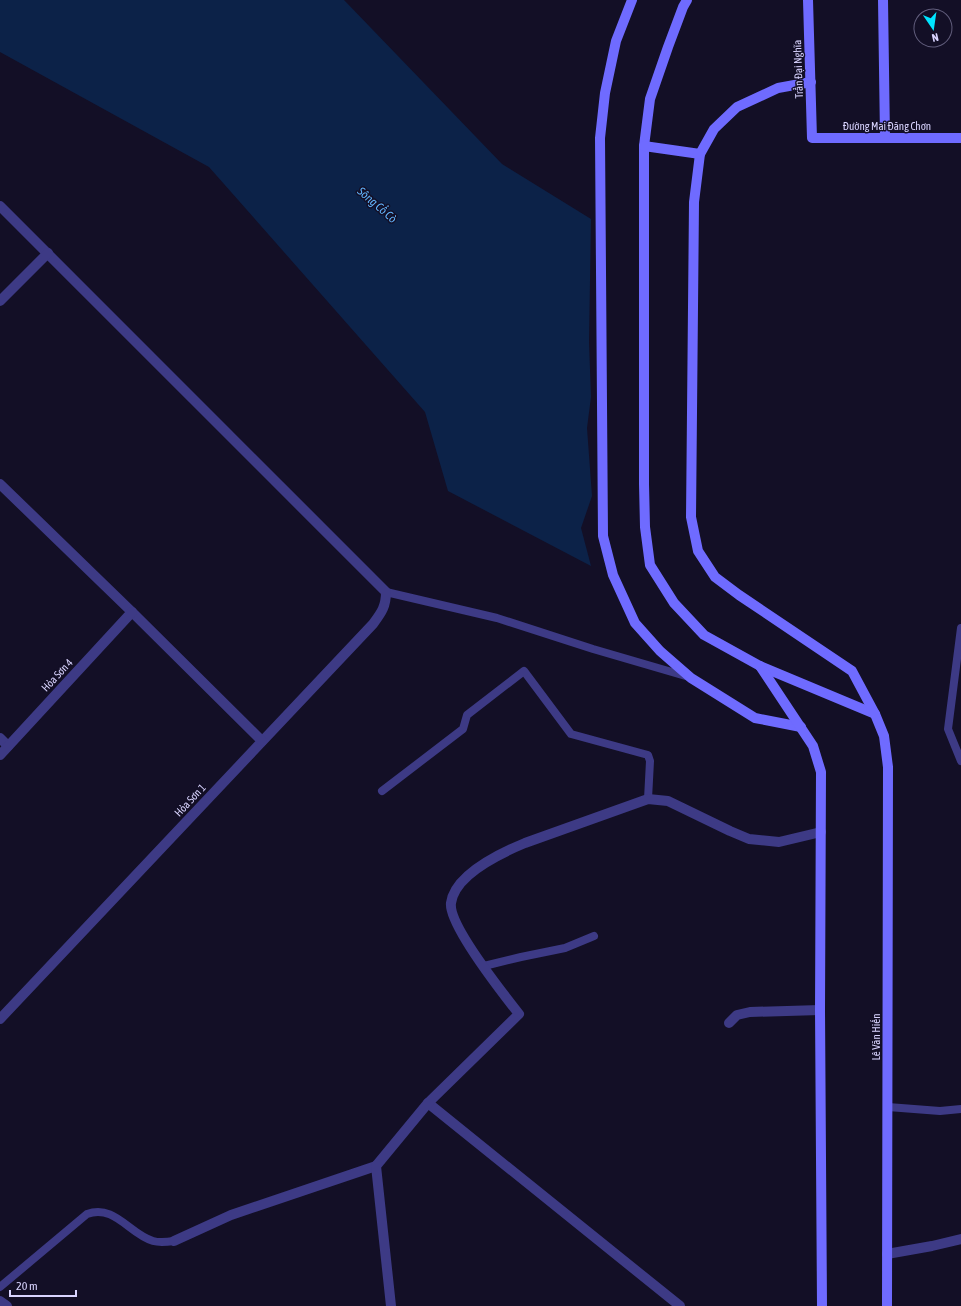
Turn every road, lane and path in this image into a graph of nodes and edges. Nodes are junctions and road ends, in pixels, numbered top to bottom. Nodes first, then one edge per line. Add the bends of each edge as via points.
1 (632, 0) edge
2 (687, 0) edge
3 (808, 0) edge
4 (883, 0) edge
5 (811, 82) junction
6 (886, 137) junction
7 (812, 138) joint
8 (961, 138) edge
9 (644, 146) junction
10 (700, 154) junction
11 (0, 206) edge
12 (48, 253) junction
13 (0, 302) edge
14 (0, 484) edge
15 (386, 592) junction
16 (132, 612) junction
17 (961, 628) edge
18 (760, 666) junction
19 (691, 678) junction
20 (875, 714) junction
21 (801, 727) junction
22 (0, 738) edge
23 (262, 741) junction
24 (8, 746) junction
25 (0, 755) edge
26 (961, 760) edge
27 (382, 791) dead end
28 (648, 799) junction
29 (820, 832) junction
30 (594, 936) dead end
31 (484, 966) junction
32 (820, 1010) junction
33 (0, 1019) edge
34 (729, 1023) dead end
35 (428, 1103) junction
36 (888, 1107) junction
37 (961, 1109) edge
38 (376, 1166) junction
39 (961, 1239) edge
40 (174, 1241) joint
41 (887, 1254) junction
42 (0, 1287) edge
43 (0, 1301) edge
44 (7, 1306) edge
45 (391, 1306) edge
46 (680, 1306) edge
47 (822, 1306) edge
48 (887, 1306) edge

1 - 19 main road via 616,41 605,93 600,138 603,536 613,575 636,623 660,651
2 - 9 main road via 650,99
3 - 5 main road, Trần Đại Nghĩa
4 - 6 main road
5 - 7 main road, Trần Đại Nghĩa
5 - 10 main road via 778,88 737,107 714,129
6 - 7 main road, Đường Mai Đăng Chơn
6 - 8 main road, Đường Mai Đăng Chơn
9 - 10 main road
9 - 18 main road via 644,484 645,527 650,565 674,603 704,636
10 - 20 main road, Lê Văn Hiến via 694,202 691,481 691,517 698,551 715,577 852,671
11 - 12 street
12 - 13 street
12 - 15 street
14 - 16 street
15 - 19 lane via 497,618
15 - 23 street, Hỏa Sơn 1 via 386,603 373,624
16 - 23 street
16 - 24 street, Hỏa Sơn 4
17 - 26 lane via 948,729
18 - 20 main road
18 - 21 main road
19 - 21 main road via 755,718
20 - 36 main road, Lê Văn Hiến via 884,736 888,767
21 - 29 main road via 813,746 821,772
22 - 24 street
23 - 33 street, Hỏa Sơn 1
24 - 25 street, Hỏa Sơn 4
27 - 28 lane via 463,729 467,716 524,671 571,734 648,755
28 - 29 street via 668,801 749,838 779,842
28 - 31 street via 509,850 469,874 457,887 451,902 451,910 460,930
29 - 32 main road
30 - 31 lane via 565,948
31 - 35 street via 519,1014
32 - 34 street via 750,1012 737,1015
32 - 47 main road
35 - 38 street
35 - 46 street
36 - 37 lane via 940,1111
36 - 41 main road, Lê Văn Hiến
38 - 40 street via 231,1215
38 - 45 street
39 - 41 street
40 - 42 lane via 150,1241 107,1212 93,1211
41 - 48 main road, Lê Văn Hiến
43 - 44 street

